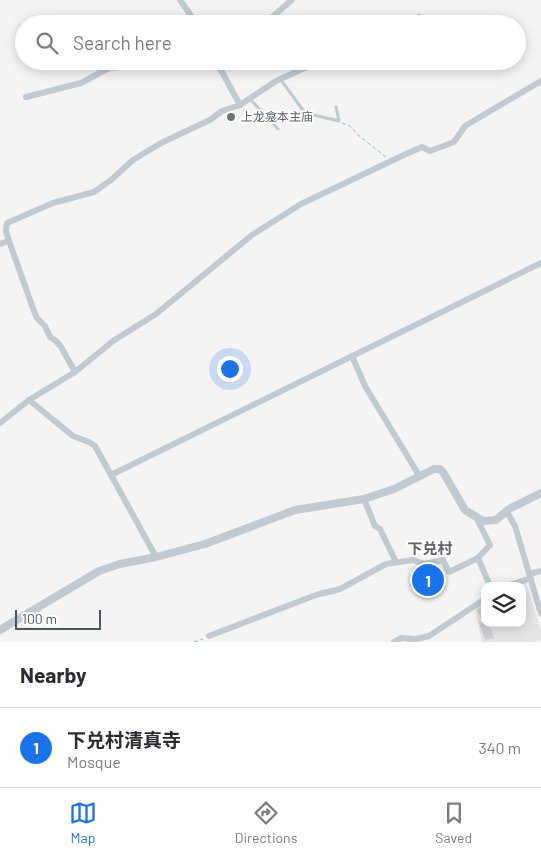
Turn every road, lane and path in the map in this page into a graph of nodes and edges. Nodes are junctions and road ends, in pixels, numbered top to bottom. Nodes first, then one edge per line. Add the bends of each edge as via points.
1 (180, 0) edge
2 (292, 0) edge
3 (191, 15) edge
4 (274, 15) edge
5 (105, 70) edge
6 (221, 70) edge
7 (300, 70) edge
8 (280, 79) junction
9 (541, 81) edge
10 (26, 96) dead end
11 (249, 99) junction
12 (240, 105) junction
13 (336, 108) dead end
14 (339, 121) junction
15 (278, 129) dead end
16 (391, 161) junction
17 (9, 241) junction
18 (0, 244) edge
19 (541, 263) edge
20 (352, 356) junction
21 (74, 372) junction
22 (30, 400) junction
23 (0, 423) edge
24 (111, 475) junction
25 (420, 477) junction
26 (541, 493) edge
27 (364, 499) junction
28 (507, 512) junction
29 (477, 519) junction
30 (156, 557) junction
31 (478, 558) junction
32 (396, 562) junction
33 (541, 571) edge
34 (530, 576) junction
35 (488, 582) edge
36 (516, 582) edge
37 (481, 602) edge
38 (541, 614) edge
39 (0, 630) edge
40 (209, 636) joint
41 (194, 642) edge
42 (394, 642) edge

1 - 3 street
2 - 4 street
5 - 10 street via 81,83
6 - 12 street
7 - 8 street
8 - 11 street
8 - 14 lane via 305,113
9 - 16 street via 465,126 454,142 430,151 422,147
11 - 12 street
11 - 15 lane
12 - 17 street via 161,143 133,160 94,192 53,203 9,221 5,226
13 - 14 lane
14 - 16 path via 350,126
16 - 21 street via 301,204 252,235 156,314 113,341
17 - 18 street
17 - 21 street via 37,318 50,337 56,340
19 - 20 street
20 - 24 street
20 - 25 street via 365,386
21 - 22 street
22 - 23 street
22 - 24 street via 73,436 95,446
24 - 30 street
25 - 27 street
25 - 29 street via 440,469 465,510
26 - 28 street
27 - 30 street via 294,510 205,544
27 - 32 street
28 - 29 street via 489,522
28 - 34 street via 515,526
29 - 31 street via 490,545
30 - 39 street via 98,571
31 - 32 street via 450,572 443,560 424,564 413,560
31 - 35 street
32 - 40 street via 376,568 340,589
33 - 34 street
34 - 36 street
34 - 38 street
37 - 42 street via 429,636 401,638
40 - 41 path

